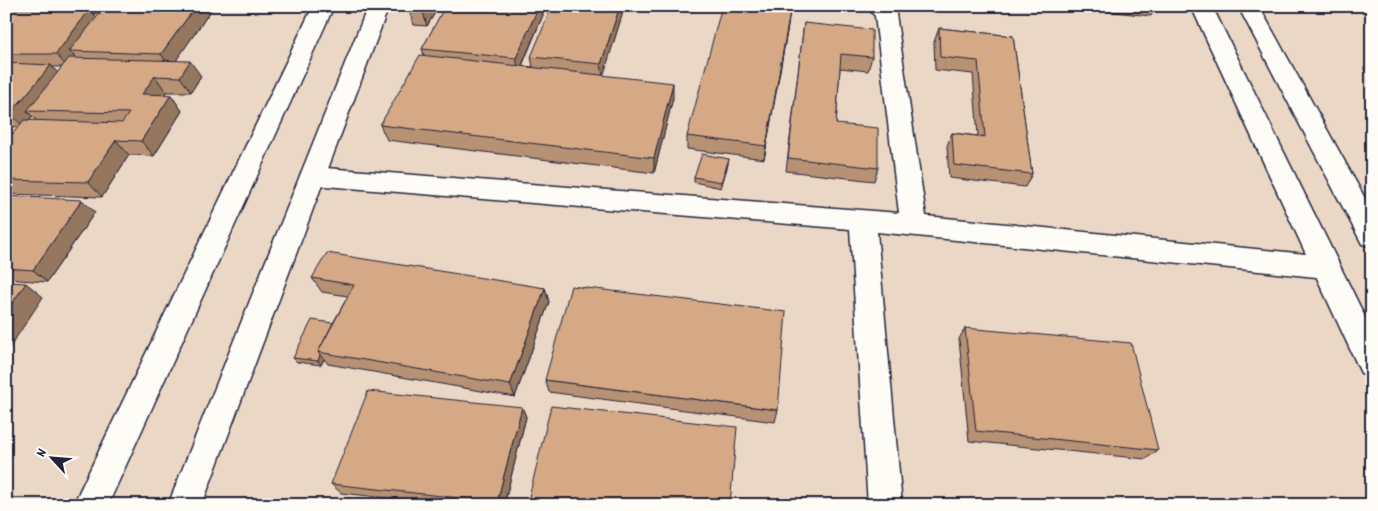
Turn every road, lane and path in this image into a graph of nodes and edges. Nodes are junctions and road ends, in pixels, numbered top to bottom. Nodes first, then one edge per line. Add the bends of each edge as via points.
1 (324, 6) edge
2 (379, 6) edge
3 (876, 6) edge
4 (1201, 6) edge
5 (1248, 6) edge
6 (313, 176) junction
7 (863, 220) junction
8 (914, 225) junction
9 (1372, 236) edge
10 (1326, 267) junction
11 (1372, 363) edge
12 (90, 505) edge
13 (184, 505) edge
14 (885, 505) edge

1 - 12 street
2 - 6 street
3 - 8 street via 885,14
4 - 10 street
5 - 9 street
6 - 7 street
6 - 13 street
7 - 8 street
7 - 14 street
8 - 10 street
10 - 11 street

